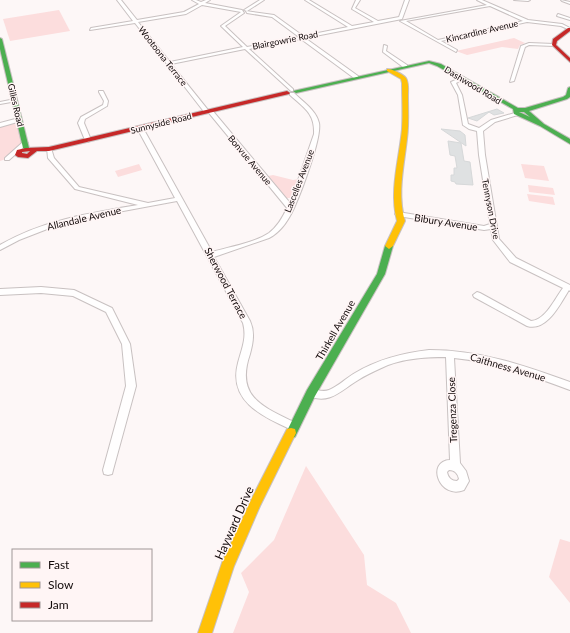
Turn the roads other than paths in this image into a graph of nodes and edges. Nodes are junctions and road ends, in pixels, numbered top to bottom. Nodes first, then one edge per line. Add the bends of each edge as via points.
1 (119, 0) edge
2 (194, 0) edge
3 (208, 0) edge
4 (262, 0) edge
5 (307, 0) edge
6 (358, 0) edge
7 (407, 0) edge
8 (479, 0) edge
9 (516, 0) edge
10 (528, 0) edge
11 (563, 0) edge
12 (570, 2) edge
13 (202, 4) junction
14 (490, 5) junction
15 (244, 11) junction
16 (558, 15) dead end
17 (570, 19) edge
18 (401, 20) junction
19 (527, 21) junction
20 (136, 22) junction
21 (377, 22) junction
22 (350, 27) junction
23 (570, 28) edge
24 (91, 29) dead end
25 (300, 36) junction
26 (0, 40) edge
27 (437, 41) junction
28 (554, 45) junction
29 (385, 46) dead end
30 (246, 47) junction
31 (456, 51) dead end
32 (570, 61) edge
33 (3, 62) edge
34 (169, 62) junction
35 (429, 62) joint
36 (405, 66) junction
37 (390, 70) junction
38 (356, 77) junction
39 (462, 78) junction
40 (512, 82) dead end
41 (570, 91) edge
42 (101, 92) dead end
43 (291, 92) junction
44 (14, 100) junction
45 (0, 103) edge
46 (208, 112) junction
47 (522, 112) junction
48 (19, 120) junction
49 (0, 125) edge
50 (140, 128) junction
51 (480, 130) junction
52 (88, 140) junction
53 (570, 142) edge
54 (28, 147) junction
55 (49, 149) junction
56 (18, 155) joint
57 (7, 159) junction
58 (0, 161) edge
59 (179, 199) junction
60 (122, 200) junction
61 (148, 205) junction
62 (291, 208) junction
63 (119, 210) junction
64 (398, 214) junction
65 (470, 225) junction
66 (493, 226) junction
67 (495, 236) junction
68 (0, 248) edge
69 (211, 255) junction
70 (568, 288) edge
71 (0, 292) edge
72 (477, 295) dead end
73 (450, 354) junction
74 (570, 386) edge
75 (311, 392) junction
76 (293, 426) junction
77 (455, 466) dead end
78 (108, 470) dead end
79 (206, 633) edge

1 - 20 street, Wootoona Terrace
2 - 13 street
3 - 13 street
4 - 15 street
5 - 22 street
6 - 21 street via 353,8
7 - 18 street
8 - 14 street
9 - 10 street
11 - 12 street
13 - 15 street
13 - 20 street via 184,13
14 - 18 street, Blairgowrie Road
14 - 19 street
15 - 25 street via 273,16
15 - 30 street via 223,26
16 - 17 street
18 - 21 street, Blairgowrie Road
18 - 27 street
19 - 23 street
19 - 27 street, Kincardine Avenue
20 - 24 street
20 - 34 street, Wootoona Terrace
21 - 22 street, Blairgowrie Road
22 - 25 street, Blairgowrie Road
23 - 28 street via 555,40
25 - 30 street, Blairgowrie Road
25 - 38 street
26 - 33 street, Gilles Road
27 - 31 street
28 - 32 street
28 - 40 street via 523,46
29 - 36 street via 386,54
30 - 34 street, Blairgowrie Road
30 - 43 street
33 - 44 street, Gilles Road
34 - 46 street, Wootoona Terrace
35 - 36 street, Sunnyside Road
35 - 39 street, Dashwood Road
36 - 37 street, Sunnyside Road
37 - 38 street, Sunnyside Road
37 - 64 street, Thirkell Avenue via 403,78 405,83
38 - 43 street, Sunnyside Road
39 - 47 street, Dashwood Road
39 - 51 street via 454,82 460,95 466,125
41 - 47 street via 565,98
42 - 52 street via 106,102 105,106 83,118 81,123
43 - 46 street, Sunnyside Road
43 - 62 street, Lascelles Avenue via 312,112 318,123 317,134
44 - 45 street
44 - 48 street, Gilles Road
46 - 50 street, Sunnyside Road
46 - 62 street, Bonvue Avenue
47 - 51 street via 493,121
47 - 53 street, Dashwood Road
48 - 49 street
48 - 54 street, Gilles Road
50 - 52 street, Sunnyside Road
50 - 59 street, Sherwood Terrace
51 - 66 street, Tennyson Drive
52 - 55 street, Sunnyside Road
54 - 55 street, Sunnyside Road
54 - 56 street via 20,150
54 - 57 street
55 - 60 street via 51,158 77,188
56 - 57 street
57 - 58 street
59 - 61 street, Allandale Avenue
59 - 69 street, Sherwood Terrace
60 - 61 street
60 - 63 street
61 - 63 street, Allandale Avenue
62 - 69 street, Lascelles Avenue via 281,226 270,235
63 - 68 street, Allandale Avenue via 53,224 16,237
64 - 65 street, Bibury Avenue
64 - 75 street, Thirkell Avenue via 392,225 381,274
65 - 66 street, Bibury Avenue via 484,228
65 - 67 street
66 - 67 street, Tennyson Drive
67 - 70 street, Tennyson Drive via 500,247 513,260
69 - 76 street, Sherwood Terrace via 250,333 250,343 242,366 242,380 247,397 262,412
70 - 72 street via 543,320 534,325
71 - 78 street via 41,290 74,293 109,310 126,344 131,386
73 - 74 street, Caithness Avenue via 484,358
73 - 75 street, Caithness Avenue via 419,354 396,359 365,372 329,394 318,395
73 - 77 street, Tregenza Close
75 - 76 street, Thirkell Avenue
76 - 79 street, Hayward Drive via 228,565

